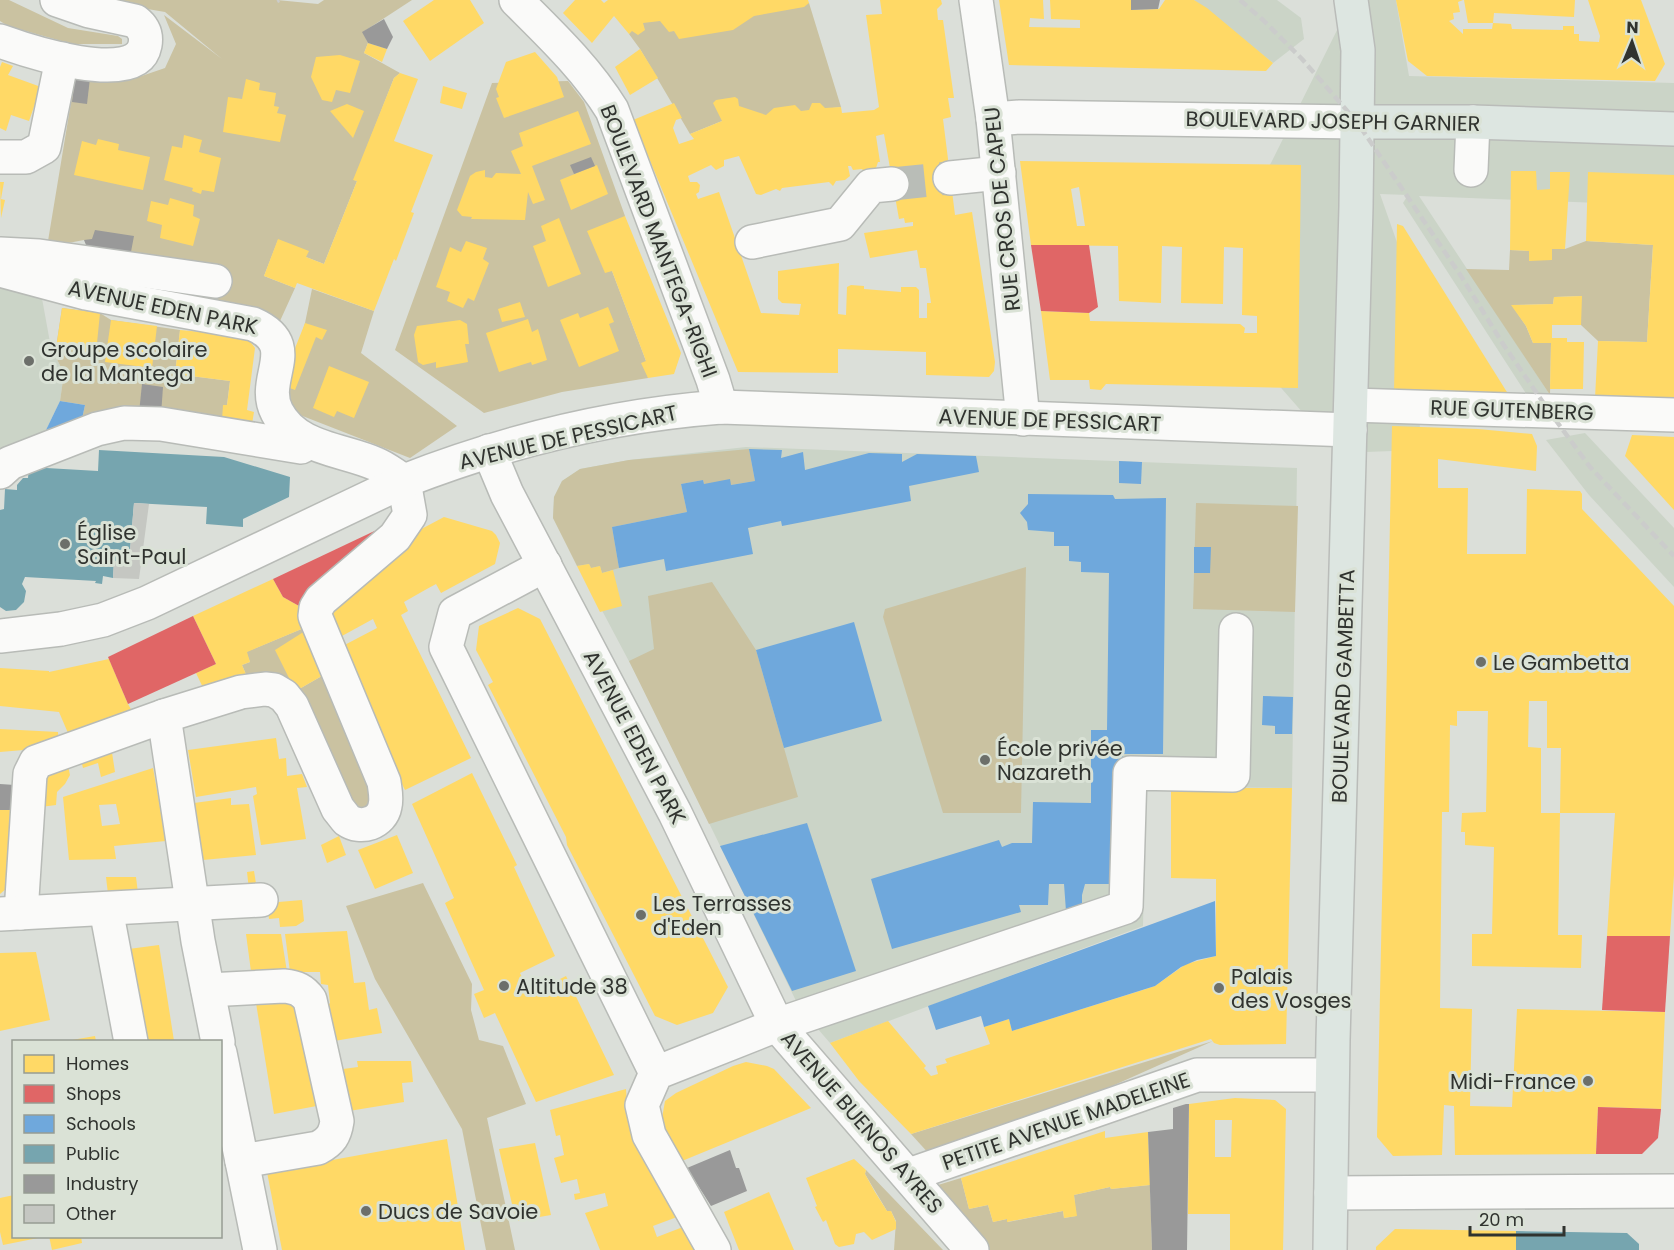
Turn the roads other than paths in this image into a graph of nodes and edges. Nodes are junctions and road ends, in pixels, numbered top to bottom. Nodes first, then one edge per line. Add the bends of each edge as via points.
1 (57, 0) edge
2 (516, 0) edge
3 (976, 0) edge
4 (1351, 0) edge
5 (0, 41) edge
6 (62, 59) junction
7 (993, 119) junction
8 (1357, 122) junction
9 (1473, 122) junction
10 (1674, 129) edge
11 (0, 157) edge
12 (1471, 170) dead end
13 (999, 173) junction
14 (950, 178) tunnel mouth
15 (892, 184) tunnel mouth
16 (752, 242) dead end
17 (0, 254) edge
18 (0, 270) edge
19 (215, 281) dead end
20 (721, 407) junction
21 (1674, 415) edge
22 (1350, 418) junction
23 (1023, 419) junction
24 (309, 442) junction
25 (489, 451) junction
26 (0, 472) edge
27 (404, 481) junction
28 (544, 565) junction
29 (1236, 630) dead end
30 (0, 636) edge
31 (164, 716) junction
32 (261, 900) dead end
33 (192, 904) junction
34 (106, 909) junction
35 (10, 914) edge
36 (208, 990) junction
37 (777, 1025) junction
38 (131, 1040) edge
39 (218, 1040) edge
40 (222, 1063) edge
41 (656, 1073) junction
42 (1332, 1075) junction
43 (242, 1161) junction
44 (909, 1175) junction
45 (1674, 1191) edge
46 (1331, 1193) junction
47 (260, 1250) edge
48 (714, 1250) edge
49 (972, 1250) edge
50 (1330, 1250) edge

1 - 6 street via 135,21 145,39 136,58 112,66
2 - 20 street, BOULEVARD MANTEGA-RIGHI via 579,63 612,110
3 - 7 street, RUE CROS DE CAPEU
4 - 8 main road, BOULEVARD GAMBETTA via 1358,50
5 - 6 street
6 - 11 street via 44,147 26,157
7 - 8 street, BOULEVARD JOSEPH GARNIER
7 - 13 street, RUE CROS DE CAPEU
8 - 9 main road, BOULEVARD JOSEPH GARNIER
8 - 22 main road, BOULEVARD GAMBETTA
9 - 10 main road, BOULEVARD JOSEPH GARNIER
9 - 12 street
13 - 14 street
13 - 23 street, RUE CROS DE CAPEU
15 - 16 street via 872,186 840,224
17 - 19 street
18 - 24 street, AVENUE EDEN PARK via 86,293 254,324 267,330 277,341 275,410 287,429
20 - 23 street, AVENUE DE PESSICART
20 - 25 street, AVENUE DE PESSICART via 645,415
21 - 22 street, RUE GUTENBERG
22 - 23 street, AVENUE DE PESSICART
22 - 42 main road, BOULEVARD GAMBETTA
24 - 26 street via 301,447 161,424 124,423 86,433 10,463
24 - 27 street via 378,465
25 - 27 street, AVENUE DE PESSICART
25 - 28 street, AVENUE EDEN PARK
27 - 30 street, AVENUE DE PESSICART via 158,598 103,620
27 - 31 street via 410,515 395,537 321,600 315,616 384,782 385,807 381,817 360,824 348,820 338,809 292,706 274,690 241,692
28 - 37 street, AVENUE EDEN PARK via 675,813
28 - 41 street via 455,613 446,647
29 - 37 street via 1233,776 1130,773 1126,907
31 - 33 street
31 - 35 street via 36,762 30,774
32 - 33 street
33 - 34 street
33 - 36 street
34 - 35 street
34 - 38 street
36 - 39 street
36 - 43 street via 284,986 304,991 310,1000 337,1121 329,1142 318,1148
37 - 41 street, AVENUE BUENOS AYRES
37 - 44 street, AVENUE BUENOS AYRES
40 - 43 street
41 - 48 street via 642,1105 649,1135
42 - 44 street, PETITE AVENUE MADELEINE via 1197,1075
42 - 46 main road, BOULEVARD GAMBETTA
43 - 47 street
44 - 49 street, AVENUE BUENOS AYRES
45 - 46 street
46 - 50 main road, BOULEVARD GAMBETTA

